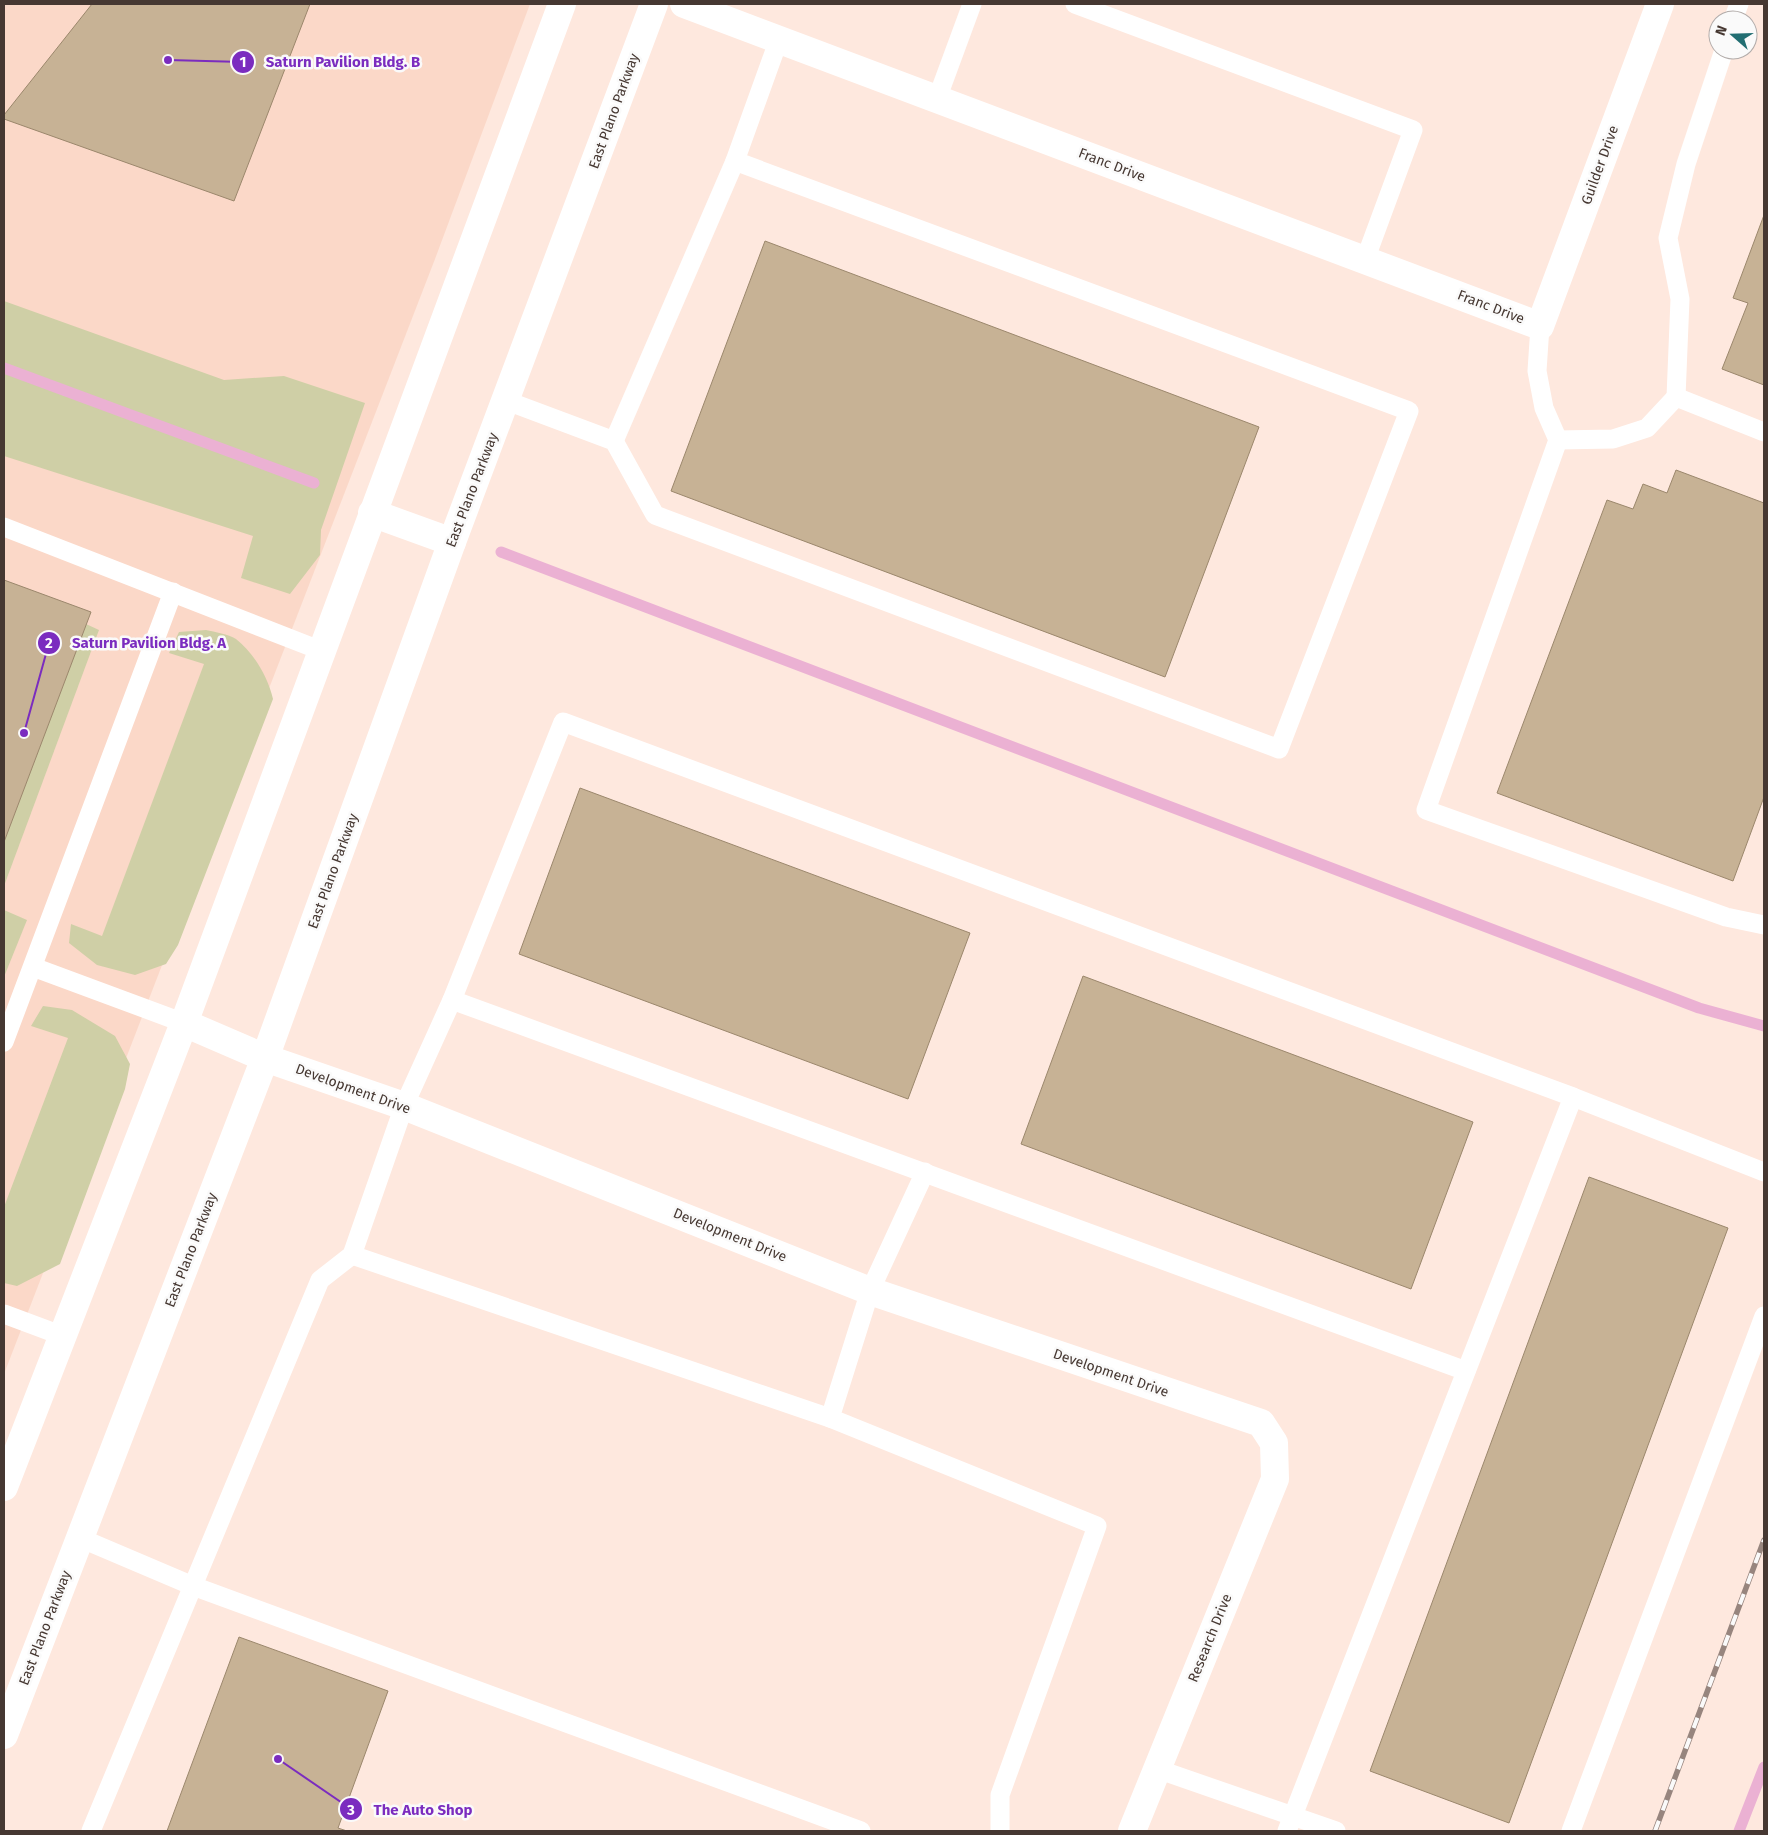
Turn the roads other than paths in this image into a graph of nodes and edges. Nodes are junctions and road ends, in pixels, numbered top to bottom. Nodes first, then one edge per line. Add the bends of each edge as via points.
1 (562, 4) edge
2 (654, 4) edge
3 (684, 4) edge
4 (972, 4) edge
5 (1075, 4) edge
6 (1660, 4) edge
7 (779, 39) junction
8 (1721, 60) edge
9 (937, 99) junction
10 (735, 161) junction
11 (1365, 260) junction
12 (1540, 326) junction
13 (1676, 397) junction
14 (506, 401) junction
15 (1764, 432) edge
16 (1558, 440) junction
17 (614, 441) junction
18 (372, 513) junction
19 (4, 527) edge
20 (452, 542) junction
21 (173, 592) junction
22 (322, 651) junction
23 (1764, 925) edge
24 (33, 967) junction
25 (452, 1000) junction
26 (184, 1023) junction
27 (4, 1042) edge
28 (266, 1058) junction
29 (1573, 1097) junction
30 (404, 1106) junction
31 (925, 1172) junction
32 (1764, 1172) edge
33 (352, 1254) junction
34 (870, 1291) junction
35 (4, 1314) edge
36 (1764, 1316) edge
37 (63, 1336) junction
38 (1466, 1371) junction
39 (830, 1418) junction
40 (1274, 1443) joint
41 (4, 1486) edge
42 (80, 1538) junction
43 (193, 1586) junction
44 (4, 1735) edge
45 (1157, 1768) junction
46 (1290, 1823) edge
47 (91, 1831) edge
48 (861, 1831) edge
49 (1000, 1831) edge
50 (1132, 1831) edge
51 (1336, 1831) edge
52 (1571, 1831) edge

1 - 18 main road
2 - 14 main road, East Plano Parkway
3 - 7 main road, Franc Drive
4 - 9 lane
5 - 11 lane via 1413,130
6 - 12 main road, Guilder Drive
7 - 9 main road, Franc Drive
7 - 10 lane
8 - 13 lane via 1686,164 1668,238 1680,299
9 - 11 main road, Franc Drive
10 - 17 lane
10 - 17 lane via 1409,411 1279,749 654,515
11 - 12 main road, Franc Drive
12 - 16 lane via 1537,371 1544,408
13 - 15 lane
13 - 16 lane via 1647,428 1613,438
14 - 17 lane
14 - 20 main road, East Plano Parkway
16 - 23 lane via 1426,810 1726,918
18 - 20 main road
18 - 22 main road
19 - 21 lane
20 - 28 main road, East Plano Parkway
21 - 22 lane
21 - 24 lane
22 - 26 main road
24 - 26 lane
24 - 27 lane
25 - 29 lane via 564,722
25 - 30 lane
25 - 31 lane
26 - 28 main road, Development Drive
26 - 37 main road
28 - 30 main road, Development Drive
28 - 42 main road, East Plano Parkway
29 - 32 lane
29 - 38 lane
30 - 33 lane
30 - 34 main road, Development Drive
31 - 34 lane
31 - 38 lane
33 - 39 lane
33 - 43 lane via 320,1280
34 - 39 lane
34 - 40 main road, Development Drive via 1261,1423
35 - 37 lane
36 - 52 lane
37 - 41 main road
38 - 46 lane
39 - 49 lane via 1098,1526 1000,1795
40 - 45 main road, Research Drive via 1276,1479
42 - 43 lane
42 - 44 main road, East Plano Parkway
43 - 47 lane
43 - 48 lane
45 - 46 lane
45 - 50 main road, Research Drive
46 - 51 lane

